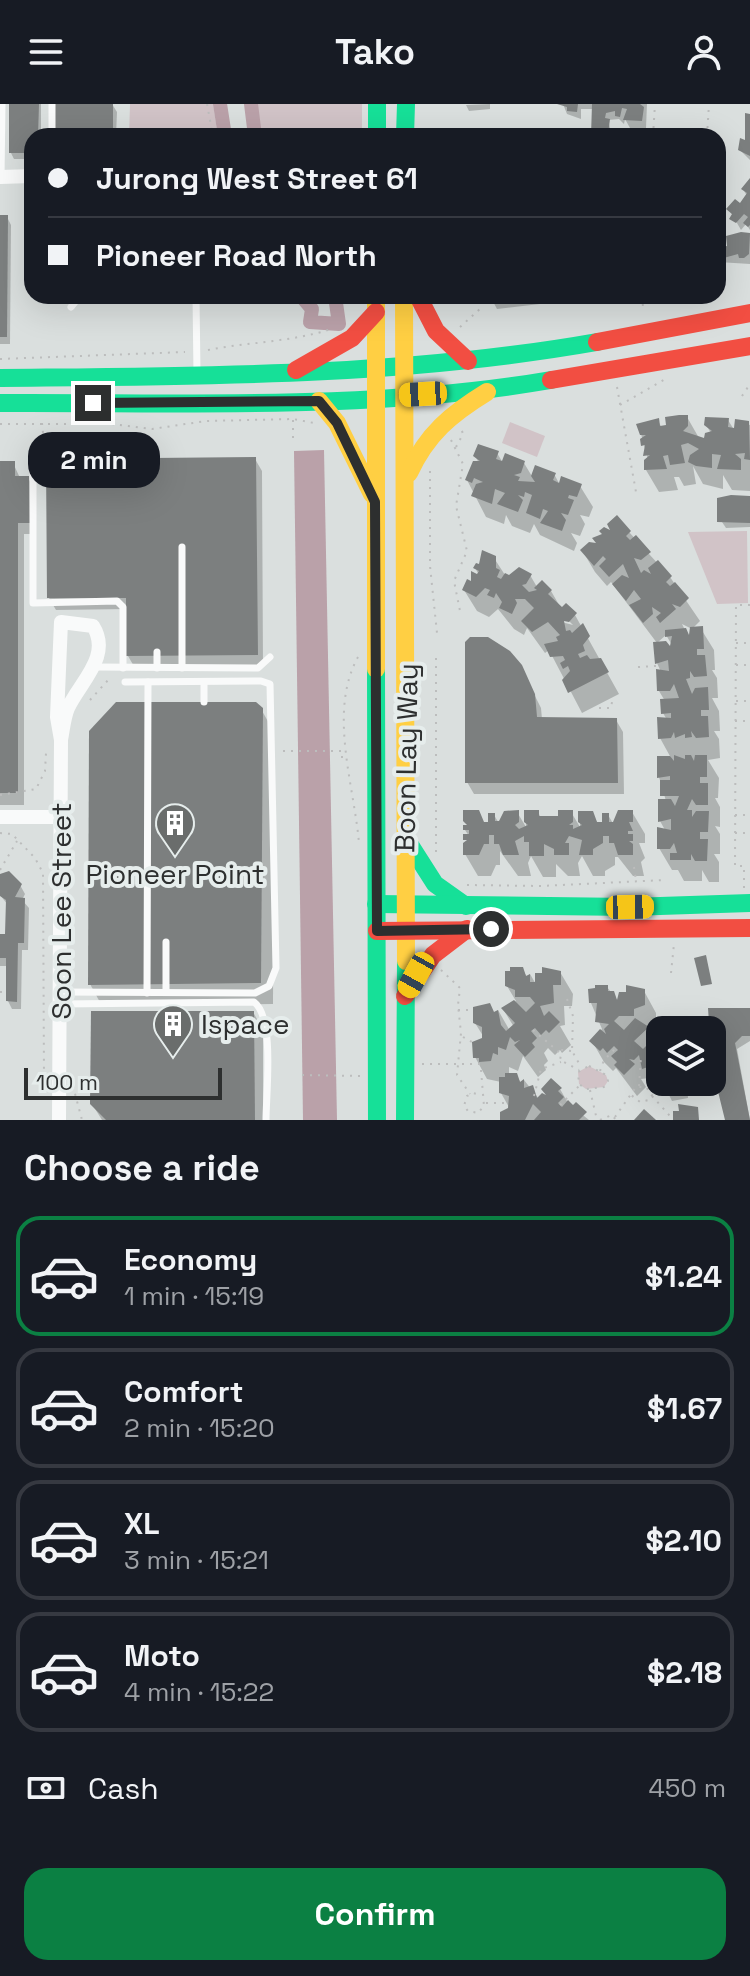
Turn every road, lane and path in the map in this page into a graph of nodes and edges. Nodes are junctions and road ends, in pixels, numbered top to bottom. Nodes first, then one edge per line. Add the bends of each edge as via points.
1 (2, 104) edge
2 (52, 104) edge
3 (207, 104) edge
4 (377, 104) edge
5 (406, 104) edge
6 (655, 104) edge
7 (709, 104) edge
8 (52, 128) edge
9 (212, 128) edge
10 (377, 128) edge
11 (405, 128) edge
12 (654, 128) edge
13 (708, 128) edge
14 (1, 177) edge
15 (24, 178) edge
16 (73, 304) edge
17 (196, 304) edge
18 (376, 304) edge
19 (404, 304) edge
20 (422, 304) edge
21 (643, 304) edge
22 (71, 307) dead end
23 (643, 307) dead end
24 (481, 308) dead end
25 (750, 313) edge
26 (341, 326) dead end
27 (456, 331) dead end
28 (750, 346) edge
29 (196, 352) junction
30 (0, 359) edge
31 (468, 361) junction
32 (405, 366) junction
33 (376, 368) junction
34 (292, 372) junction
35 (197, 374) junction
36 (671, 376) dead end
37 (0, 378) edge
38 (750, 384) edge
39 (617, 389) dead end
40 (491, 390) junction
41 (405, 395) junction
42 (377, 396) junction
43 (742, 396) dead end
44 (319, 401) junction
45 (0, 403) edge
46 (619, 405) junction
47 (293, 419) junction
48 (42, 423) junction
49 (0, 424) edge
50 (324, 429) dead end
51 (449, 435) dead end
52 (293, 441) dead end
53 (45, 453) dead end
54 (33, 460) dead end
55 (430, 472) dead end
56 (406, 480) junction
57 (636, 492) dead end
58 (375, 502) junction
59 (182, 547) dead end
60 (750, 605) edge
61 (460, 611) dead end
62 (437, 633) dead end
63 (736, 643) junction
64 (750, 643) edge
65 (361, 651) dead end
66 (157, 652) dead end
67 (436, 654) dead end
68 (270, 657) dead end
69 (736, 665) junction
70 (750, 665) edge
71 (656, 666) dead end
72 (94, 667) junction
73 (638, 667) dead end
74 (123, 668) junction
75 (157, 668) junction
76 (182, 668) junction
77 (125, 682) dead end
78 (148, 682) junction
79 (204, 682) junction
80 (736, 701) junction
81 (750, 701) edge
82 (204, 702) dead end
83 (612, 702) dead end
84 (599, 708) dead end
85 (735, 721) junction
86 (750, 721) edge
87 (61, 740) junction
88 (274, 752) junction
89 (347, 757) junction
90 (36, 789) dead end
91 (0, 795) edge
92 (735, 815) junction
93 (750, 815) edge
94 (0, 817) edge
95 (61, 817) junction
96 (0, 833) edge
97 (735, 833) junction
98 (750, 833) edge
99 (405, 837) junction
100 (17, 839) junction
101 (360, 851) dead end
102 (436, 856) dead end
103 (750, 865) edge
104 (744, 866) junction
105 (634, 867) dead end
106 (0, 870) edge
107 (665, 880) dead end
108 (636, 881) junction
109 (465, 885) dead end
110 (747, 896) edge
111 (376, 904) junction
112 (405, 904) junction
113 (466, 906) junction
114 (750, 928) edge
115 (467, 929) junction
116 (377, 931) junction
117 (405, 931) junction
118 (166, 942) dead end
119 (674, 942) dead end
120 (434, 964) dead end
121 (671, 973) dead end
122 (0, 992) edge
123 (6, 992) dead end
124 (166, 992) junction
125 (147, 993) junction
126 (405, 996) junction
127 (61, 998) junction
128 (567, 999) dead end
129 (458, 1010) junction
130 (473, 1010) dead end
131 (533, 1030) dead end
132 (461, 1037) junction
133 (472, 1042) dead end
134 (616, 1048) dead end
135 (572, 1051) junction
136 (560, 1052) junction
137 (418, 1055) dead end
138 (641, 1057) dead end
139 (561, 1062) junction
140 (459, 1064) junction
141 (481, 1064) dead end
142 (580, 1069) junction
143 (481, 1070) dead end
144 (600, 1072) junction
145 (302, 1075) dead end
146 (362, 1076) dead end
147 (44, 1080) dead end
148 (61, 1083) junction
149 (580, 1085) junction
150 (639, 1086) junction
151 (646, 1088) edge
152 (590, 1089) junction
153 (470, 1094) junction
154 (481, 1095) junction
155 (631, 1095) junction
156 (534, 1096) dead end
157 (651, 1096) edge
158 (653, 1096) edge
159 (485, 1103) junction
160 (508, 1103) dead end
161 (560, 1105) dead end
162 (471, 1113) junction
163 (670, 1116) dead end
164 (615, 1118) edge
165 (59, 1120) edge
166 (70, 1120) edge
167 (266, 1120) edge
168 (377, 1120) edge
169 (405, 1120) edge
170 (472, 1120) edge
171 (598, 1120) edge

1 - 14 lane
2 - 8 lane
3 - 9 path
4 - 10 main road
5 - 11 main road
6 - 12 path
7 - 13 path
14 - 15 street
16 - 22 lane
17 - 29 lane
18 - 33 main road, Boon Lay Way
18 - 34 main road via 352,338
19 - 32 main road, Boon Lay Way
20 - 31 main road via 436,331
21 - 23 path
24 - 27 path
25 - 31 main road
26 - 29 path
28 - 40 main road
29 - 30 path
29 - 35 lane
31 - 32 main road
32 - 33 main road
32 - 41 main road, Boon Lay Way
33 - 34 main road
33 - 42 main road, Boon Lay Way
34 - 35 main road
35 - 37 main road
36 - 46 path
38 - 43 path
39 - 46 path
40 - 41 main road
40 - 56 main road via 438,423
41 - 42 main road
41 - 56 main road, Boon Lay Way
42 - 44 main road
42 - 58 main road, Boon Lay Way
44 - 45 main road
44 - 58 main road via 337,423
46 - 57 path
47 - 48 path via 206,421 152,429
47 - 50 path
47 - 52 path
48 - 49 path
48 - 53 path
51 - 61 path via 463,464 456,506 467,551 454,581
54 - 74 lane via 33,603 117,601 123,607
55 - 62 path via 430,566
56 - 99 main road, Boon Lay Way
58 - 111 main road, Boon Lay Way
59 - 76 lane
60 - 63 path via 736,605
63 - 64 path
63 - 69 path
65 - 89 path via 351,669 346,698
66 - 75 lane
67 - 102 path
68 - 76 lane via 258,668
69 - 70 path
69 - 80 path
71 - 73 path
72 - 74 lane
72 - 87 street, Soon Lee Street via 68,709
72 - 87 street, Soon Lee Street via 96,630 86,623 61,622
74 - 75 lane
75 - 76 lane
77 - 78 lane
78 - 79 lane
78 - 125 lane
79 - 82 lane
79 - 88 lane via 270,684
80 - 81 path
80 - 85 path
83 - 84 path via 611,708
85 - 86 path
85 - 92 path
87 - 95 street, Soon Lee Street
88 - 89 path via 341,751 341,757
88 - 124 lane via 273,979 255,993 202,988
89 - 101 path
90 - 91 path
92 - 93 path
92 - 97 path
94 - 95 street
95 - 127 street, Soon Lee Street
96 - 100 path
97 - 98 path
97 - 104 path via 735,866
99 - 112 main road, Boon Lay Way
99 - 113 main road via 435,884
100 - 106 path
100 - 147 path via 43,873
103 - 104 path
104 - 110 path
105 - 108 path
107 - 108 path
108 - 109 path
110 - 113 main road
111 - 112 main road
111 - 116 main road, Boon Lay Way
112 - 113 main road
112 - 117 main road, Boon Lay Way
114 - 115 main road
115 - 117 main road
115 - 126 main road via 433,955
116 - 117 main road
116 - 168 main road, Boon Lay Way
117 - 126 main road, Boon Lay Way
118 - 124 lane
119 - 121 path
120 - 129 path via 460,985
122 - 123 path
124 - 125 lane
125 - 127 lane
126 - 169 main road, Boon Lay Way
127 - 148 street, Soon Lee Street
127 - 167 lane via 254,1002 266,1023
128 - 135 path via 573,1016
129 - 130 path
129 - 132 path
131 - 136 path
132 - 133 path
132 - 140 path
134 - 144 path
135 - 136 path
135 - 142 path
136 - 139 path
137 - 140 path via 418,1064
138 - 150 path
139 - 142 path
139 - 156 path via 541,1069
140 - 141 path
140 - 153 path via 458,1079
142 - 144 path via 592,1066
142 - 149 path
143 - 154 path
144 - 152 path via 607,1085
145 - 146 path
148 - 165 street, Soon Lee Street
148 - 166 street, Soon Lee Street
149 - 152 path
149 - 161 path
150 - 151 path
150 - 155 path
152 - 171 path
153 - 154 path
153 - 162 path via 464,1106
154 - 159 path
155 - 157 path via 640,1102
155 - 164 path
158 - 163 path
159 - 160 path
159 - 162 path via 481,1112
162 - 170 path
164 - 171 path

